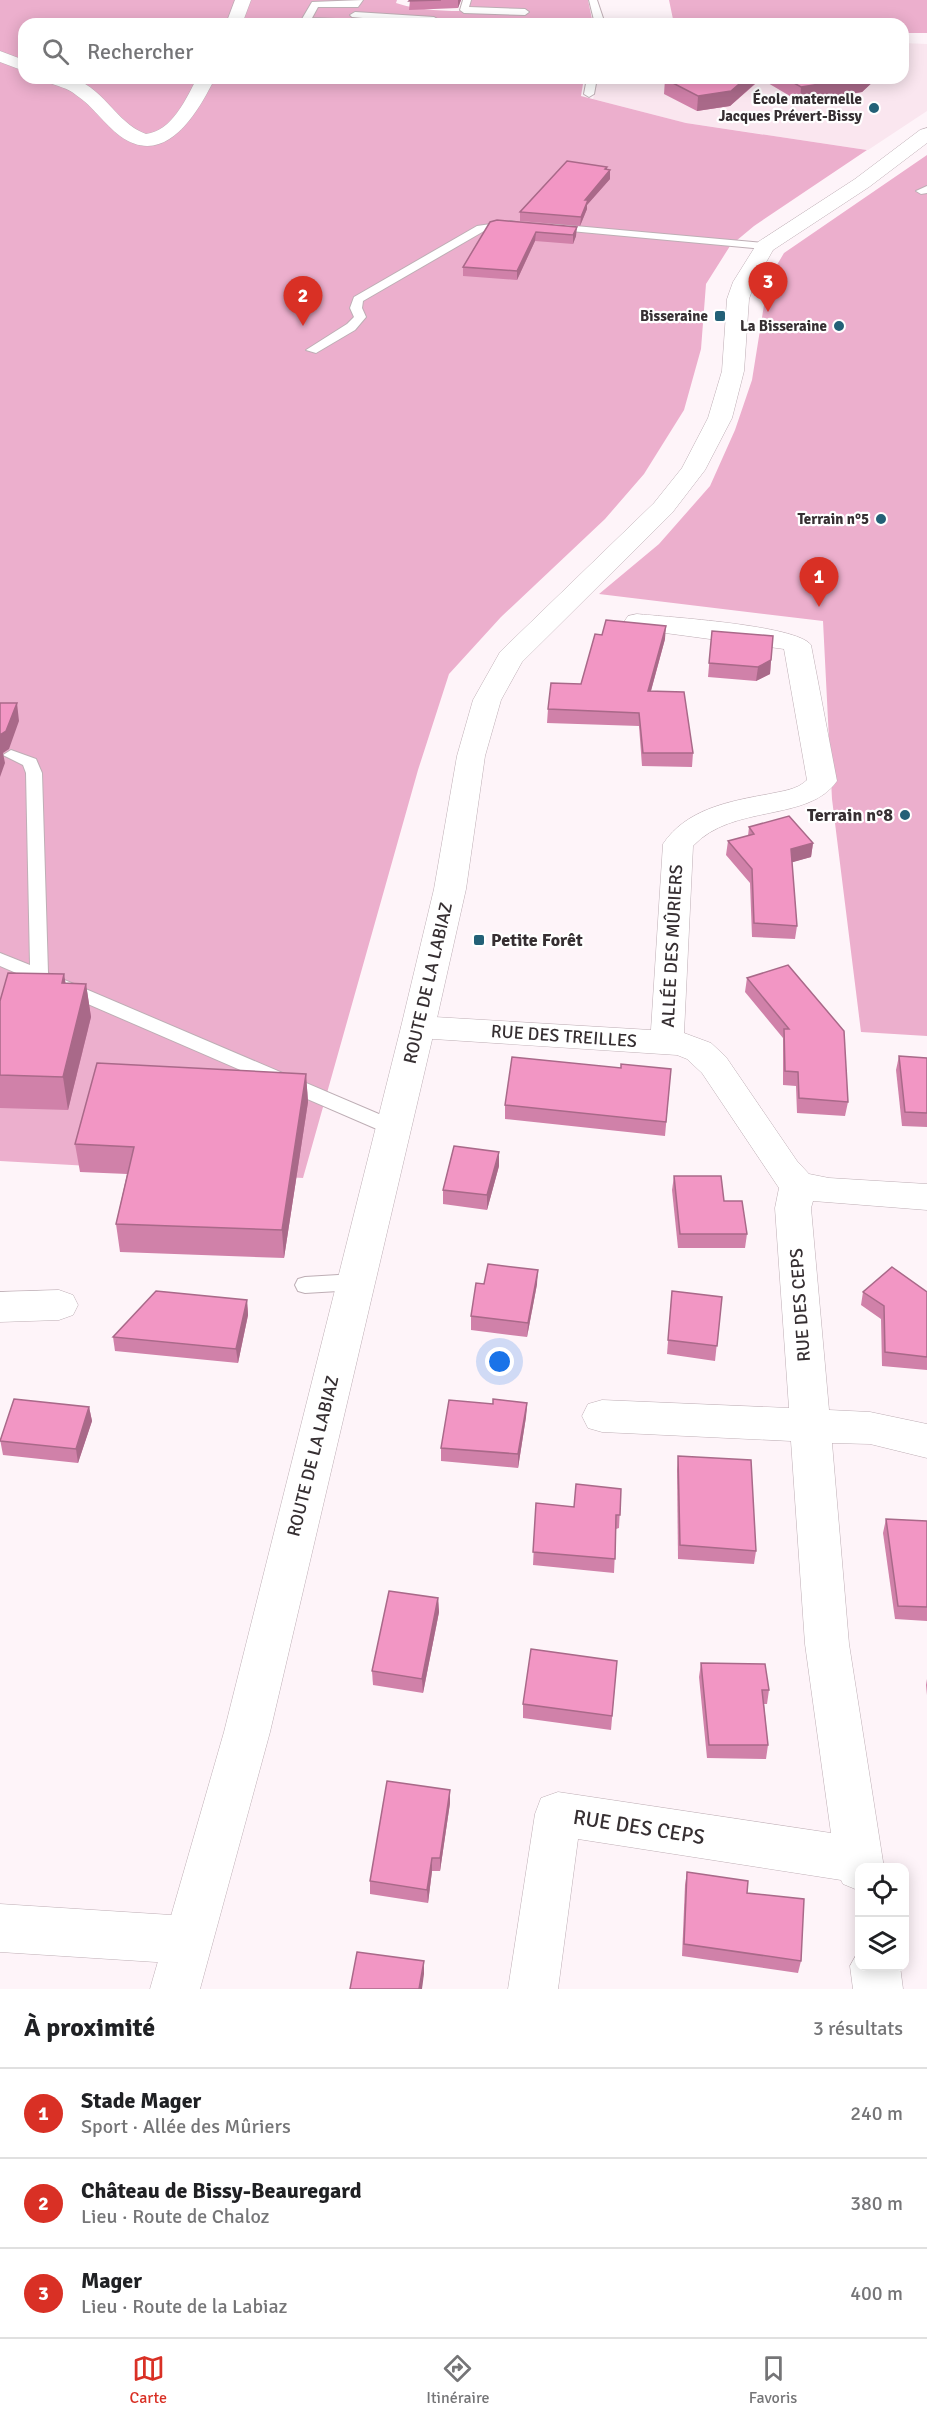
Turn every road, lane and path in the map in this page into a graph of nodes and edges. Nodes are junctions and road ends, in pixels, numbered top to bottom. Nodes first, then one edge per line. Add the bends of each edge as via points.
1 (243, 0) edge
2 (467, 0) edge
3 (480, 0) edge
4 (498, 0) edge
5 (514, 0) edge
6 (530, 0) edge
7 (593, 0) edge
8 (358, 2) edge
9 (476, 10) junction
10 (493, 11) junction
11 (509, 11) junction
12 (525, 12) junction
13 (339, 16) dead end
14 (236, 18) edge
15 (307, 18) edge
16 (353, 18) edge
17 (473, 18) edge
18 (490, 18) edge
19 (506, 18) edge
20 (523, 18) edge
21 (598, 18) edge
22 (0, 56) edge
23 (18, 64) edge
24 (68, 84) edge
25 (203, 84) edge
26 (591, 84) edge
27 (589, 94) dead end
28 (927, 134) edge
29 (522, 225) edge
30 (542, 226) edge
31 (765, 246) junction
32 (312, 350) dead end
33 (637, 622) edge
34 (11, 755) dead end
35 (0, 959) edge
36 (39, 975) junction
37 (418, 1027) junction
38 (667, 1042) junction
39 (393, 1128) junction
40 (798, 1185) junction
41 (927, 1197) edge
42 (356, 1282) junction
43 (305, 1285) dead end
44 (59, 1305) dead end
45 (0, 1307) edge
46 (602, 1416) dead end
47 (808, 1426) junction
48 (927, 1441) edge
49 (855, 1863) edge
50 (859, 1863) edge
51 (0, 1928) edge
52 (187, 1940) junction
53 (876, 1971) edge
54 (175, 1989) edge
55 (533, 1989) edge
56 (878, 1989) edge

1 - 14 street
2 - 9 lane via 464,10
3 - 9 lane
4 - 10 lane
5 - 11 lane
6 - 12 lane
7 - 21 lane
8 - 15 lane via 315,4
8 - 16 lane
9 - 10 lane
9 - 17 lane
10 - 11 lane
10 - 18 lane
11 - 12 lane
11 - 19 lane
12 - 20 lane
13 - 15 lane
22 - 23 street
24 - 25 street via 82,90 131,135 146,140 164,135 187,115
26 - 27 lane
28 - 31 street, ROUTE DE LA LABIAZ via 862,183
29 - 32 lane via 481,228 357,299 360,317 351,327
30 - 31 lane
31 - 37 street, ROUTE DE LA LABIAZ via 738,299 733,371 720,417 693,470 663,508 510,658 487,700 471,756 450,889
33 - 38 street, ALLÉE DES MÛRIERS via 782,639 797,645 822,782 801,796 704,821 688,830 678,844
34 - 36 lane via 30,762 34,773
35 - 36 lane
36 - 39 lane
37 - 38 street, RUE DES TREILLES
37 - 39 street, ROUTE DE LA LABIAZ
38 - 40 street, RUE DES TREILLES via 699,1051 714,1065
39 - 42 street, ROUTE DE LA LABIAZ
40 - 41 street via 829,1191
40 - 47 street, RUE DES CEPS via 793,1208
42 - 43 lane
42 - 52 street, ROUTE DE LA LABIAZ via 247,1732
44 - 45 street
46 - 47 street
47 - 48 street via 870,1428
47 - 50 street, RUE DES CEPS via 827,1644
49 - 55 street, RUE DES CEPS via 558,1814
51 - 52 street
52 - 54 street, ROUTE DE LA LABIAZ
53 - 56 street

